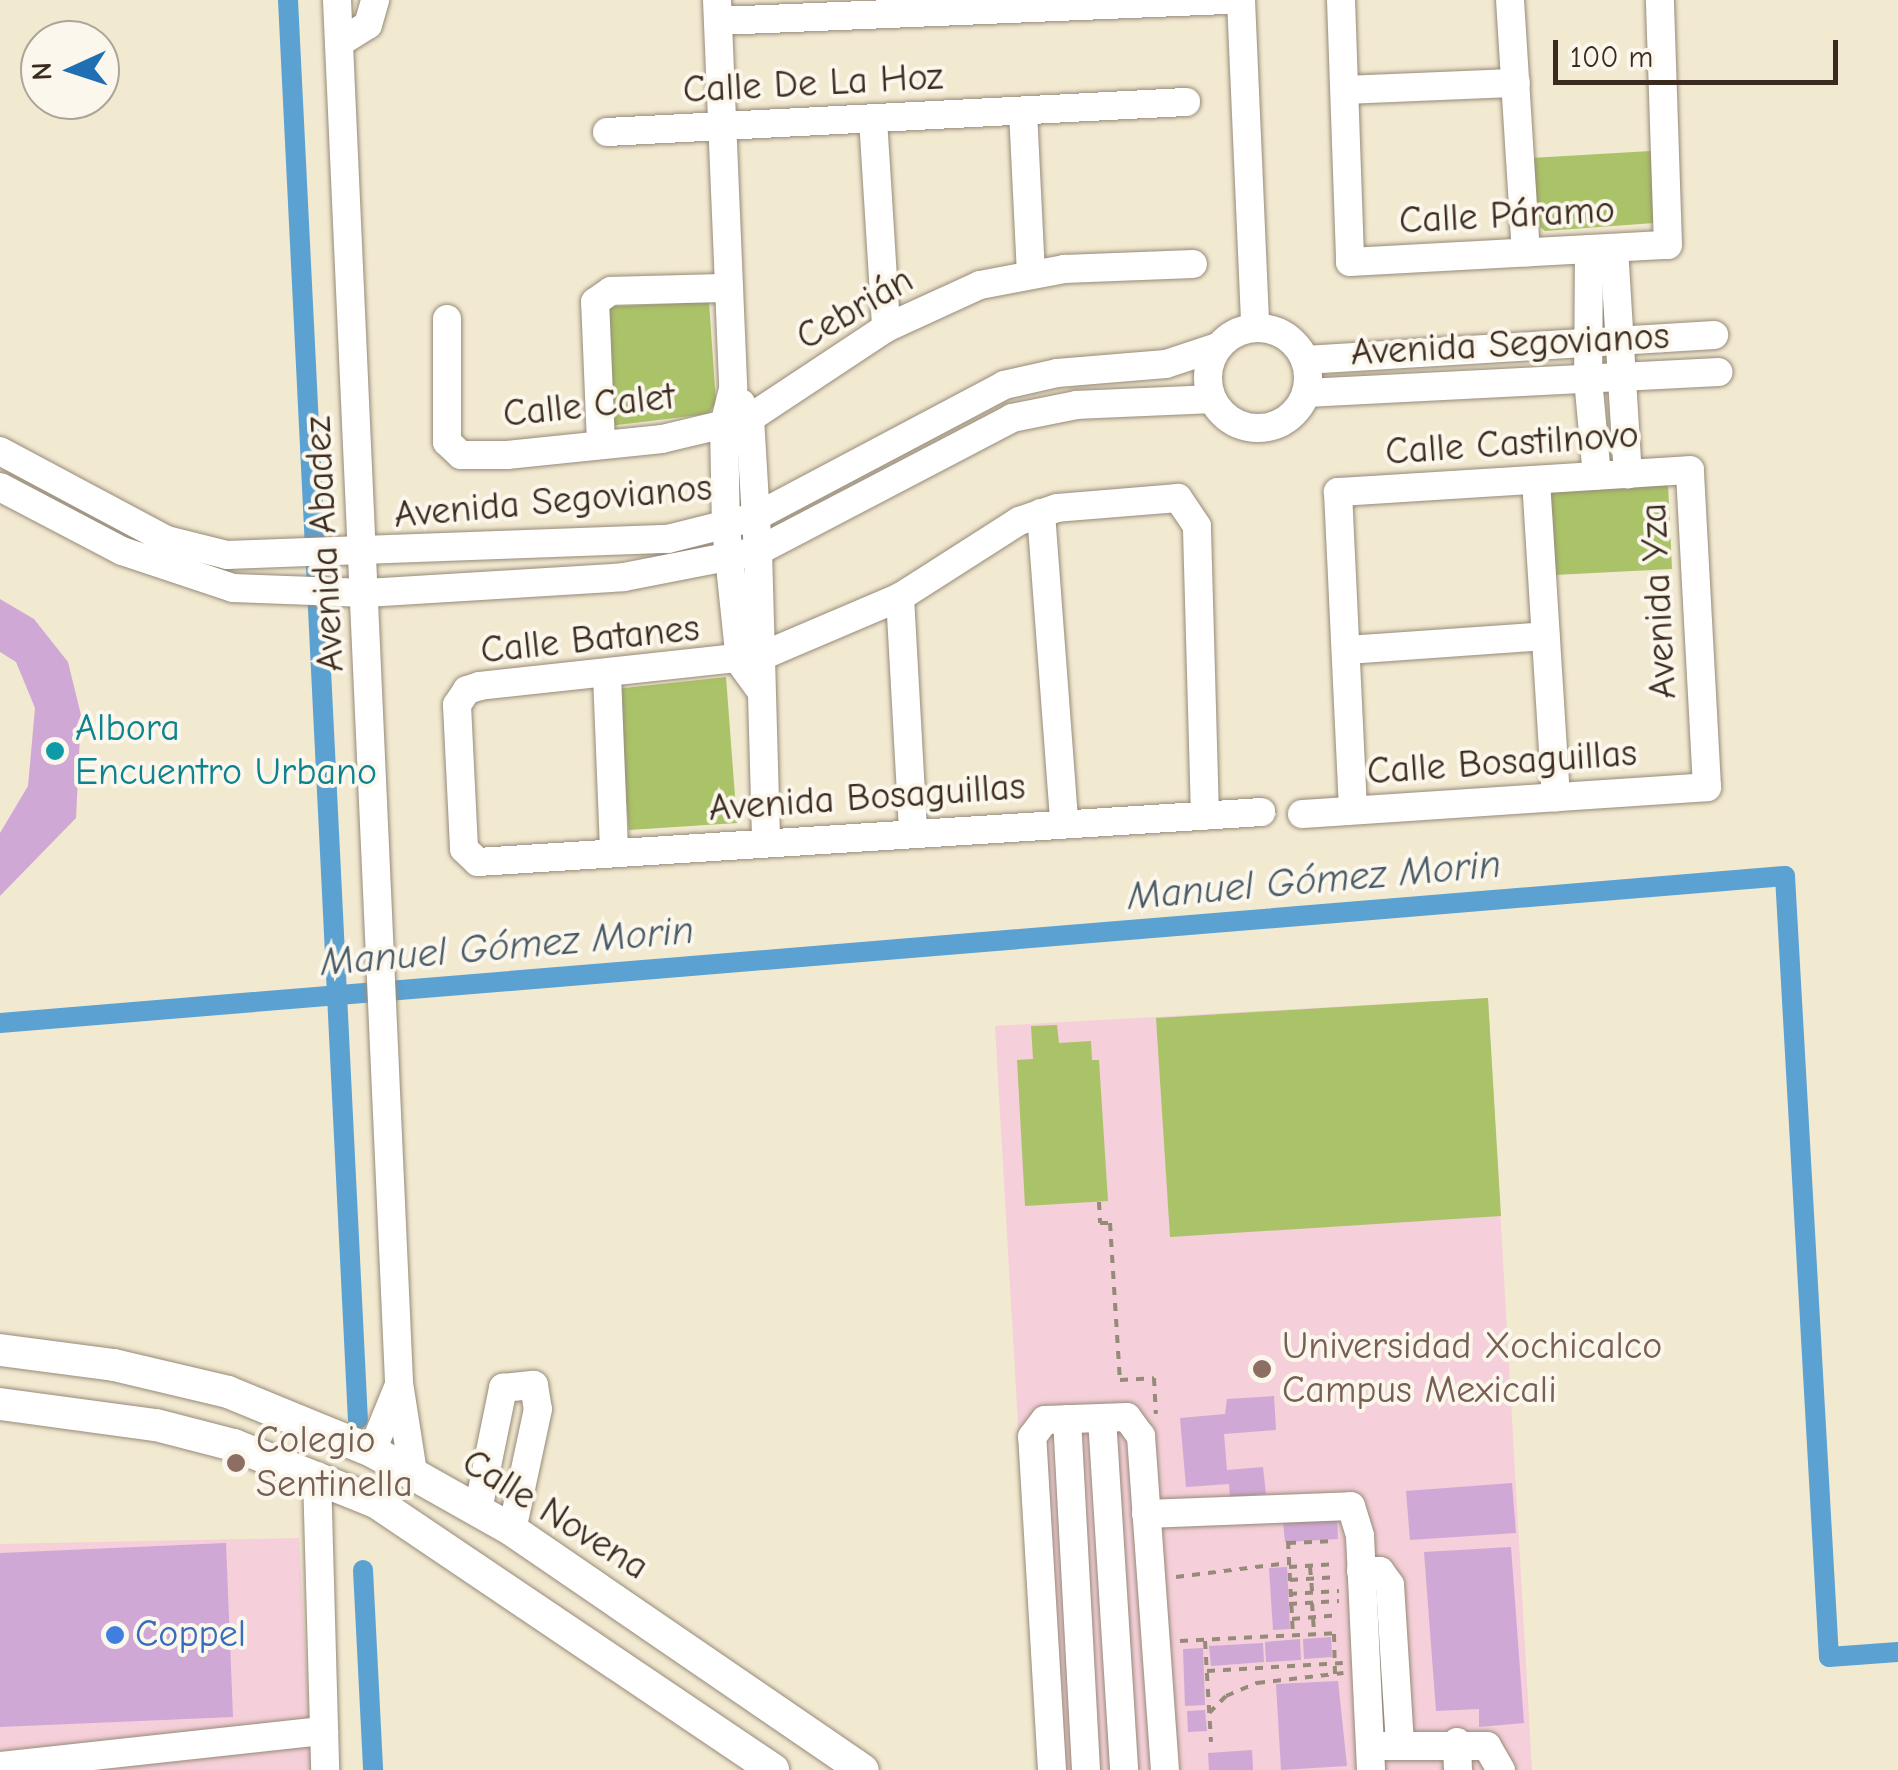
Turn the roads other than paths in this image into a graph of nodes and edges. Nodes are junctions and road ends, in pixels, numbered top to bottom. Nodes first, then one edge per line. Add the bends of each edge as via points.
1 (337, 0) edge
2 (375, 0) edge
3 (1226, 0) edge
4 (1241, 0) edge
5 (1341, 0) edge
6 (1510, 0) edge
7 (1660, 0) edge
8 (818, 6) edge
9 (975, 7) edge
10 (718, 11) edge
11 (339, 43) junction
12 (1516, 83) junction
13 (1347, 90) junction
14 (1186, 102) dead end
15 (1023, 111) junction
16 (873, 119) junction
17 (724, 126) junction
18 (607, 132) dead end
19 (1601, 248) junction
20 (1526, 252) junction
21 (1193, 264) dead end
22 (1031, 273) junction
23 (729, 288) junction
24 (447, 319) dead end
25 (1255, 327) junction
26 (886, 328) junction
27 (1714, 335) dead end
28 (1620, 340) junction
29 (1587, 341) junction
30 (1217, 348) junction
31 (1305, 360) junction
32 (1718, 372) dead end
33 (1624, 377) junction
34 (1588, 379) junction
35 (1306, 392) junction
36 (1212, 399) junction
37 (737, 422) junction
38 (602, 444) junction
39 (0, 452) edge
40 (1690, 470) joint
41 (1628, 474) junction
42 (1596, 476) junction
43 (1536, 480) junction
44 (0, 487) edge
45 (1041, 513) junction
46 (756, 518) junction
47 (726, 528) junction
48 (442, 551) junction
49 (758, 551) junction
50 (395, 553) junction
51 (355, 555) junction
52 (277, 557) junction
53 (728, 560) junction
54 (444, 586) junction
55 (398, 590) junction
56 (283, 591) junction
57 (355, 593) junction
58 (900, 597) junction
59 (1546, 636) junction
60 (1346, 650) junction
61 (752, 658) junction
62 (606, 675) junction
63 (1707, 787) joint
64 (1556, 797) junction
65 (1353, 810) junction
66 (1261, 812) dead end
67 (1302, 814) dead end
68 (1205, 816) junction
69 (1064, 822) junction
70 (913, 833) junction
71 (766, 842) junction
72 (614, 852) junction
73 (478, 862) joint
74 (0, 1350) edge
75 (399, 1384) junction
76 (0, 1404) edge
77 (1102, 1418) junction
78 (1067, 1419) junction
79 (372, 1451) junction
80 (413, 1472) junction
81 (317, 1476) junction
82 (478, 1510) junction
83 (1146, 1514) junction
84 (512, 1530) junction
85 (1345, 1570) junction
86 (324, 1730) junction
87 (1410, 1753) edge
88 (1458, 1756) edge
89 (1371, 1758) edge
90 (0, 1766) edge
91 (325, 1770) edge
92 (773, 1770) edge
93 (863, 1770) edge
94 (1052, 1770) edge
95 (1086, 1770) edge
96 (1124, 1770) edge
97 (1165, 1770) edge
98 (1501, 1770) edge

1 - 11 street, Avenida Abadez
2 - 11 street via 368,25
3 - 9 street
4 - 25 street
5 - 13 street
6 - 12 street
7 - 19 street, Calle Páramo via 1668,245
8 - 9 street
8 - 10 street
10 - 17 street
11 - 51 street, Avenida Abadez
12 - 13 street
12 - 20 street
13 - 20 street, Calle Páramo via 1350,262
14 - 15 street, Calle De La Hoz
15 - 16 street, Calle De La Hoz
15 - 22 street
16 - 17 street, Calle De La Hoz
16 - 26 street
17 - 18 street, Calle De La Hoz
17 - 23 street
19 - 20 street, Calle Páramo
19 - 28 street
19 - 29 street
21 - 22 street, Cebrián
22 - 26 street, Cebrián via 980,285
23 - 37 street
23 - 38 street via 611,291 595,302
24 - 38 street, Calle Calet via 444,434 462,455
25 - 30 street
25 - 31 street via 1290,339
26 - 37 street, Cebrián
27 - 28 street, Avenida Segovianos
28 - 29 street, Avenida Segovianos
28 - 33 street
29 - 31 street, Avenida Segovianos
29 - 34 street
30 - 36 street via 1208,372
30 - 46 street, Avenida Segovianos via 1166,364 1057,373 1004,385
31 - 35 street
32 - 33 street, Avenida Segovianos
33 - 34 street, Avenida Segovianos
33 - 41 street
34 - 35 street, Avenida Segovianos
34 - 42 street
35 - 36 street via 1289,417 1261,428 1232,421
36 - 49 street, Avenida Segovianos via 1077,405 1012,418
37 - 38 street, Calle Calet
37 - 46 street
37 - 47 street
39 - 52 street, Avenida Segovianos via 166,540 227,555
40 - 41 street, Calle Castilnovo
40 - 63 street, Avenida Yza
41 - 42 street, Calle Castilnovo
42 - 43 street, Calle Castilnovo
43 - 59 street
43 - 60 street, Calle Castilnovo via 1338,492
44 - 56 street, Avenida Segovianos via 189,578
45 - 58 street, Calle Batanes
45 - 68 street via 1178,498 1196,526
45 - 69 street
46 - 47 street, Avenida Segovianos
46 - 49 street
47 - 48 street, Avenida Segovianos via 668,539
47 - 53 street
48 - 50 street, Avenida Segovianos
48 - 54 street
49 - 53 street, Avenida Segovianos
49 - 61 street
50 - 51 street, Avenida Segovianos
50 - 55 street
51 - 52 street, Avenida Segovianos
51 - 57 street, Avenida Abadez
52 - 56 street
53 - 54 street, Avenida Segovianos via 624,577
53 - 61 street
54 - 55 street, Avenida Segovianos
55 - 57 street, Avenida Segovianos
56 - 57 street, Avenida Segovianos
57 - 75 street, Avenida Abadez
58 - 61 street, Calle Batanes
58 - 70 street
59 - 60 street
59 - 64 street
60 - 65 street
61 - 62 street, Calle Batanes
61 - 71 street
62 - 72 street
62 - 73 street, Calle Batanes via 467,690 457,705 464,849
63 - 64 street, Calle Bosaguillas
64 - 65 street, Calle Bosaguillas
65 - 67 street, Calle Bosaguillas
66 - 68 street, Avenida Bosaguillas
68 - 69 street, Avenida Bosaguillas
69 - 70 street, Avenida Bosaguillas
70 - 71 street, Avenida Bosaguillas
71 - 72 street, Avenida Bosaguillas
72 - 73 street, Avenida Bosaguillas
74 - 79 main road, Calle Novena via 114,1365 228,1392
75 - 79 street, Avenida Abadez
75 - 80 street, Avenida Abadez
76 - 81 main road via 156,1426
77 - 78 street
77 - 83 street via 1136,1424
77 - 96 street
78 - 94 street via 1037,1426 1030,1454
78 - 95 street
79 - 80 main road, Calle Novena
80 - 82 main road, Calle Novena
81 - 86 street
81 - 92 main road via 426,1531
82 - 84 main road, Calle Novena
82 - 84 street via 500,1394 507,1384 529,1383 537,1388 538,1409
83 - 85 street via 1336,1502 1350,1506 1358,1520
83 - 97 street
84 - 93 main road, Calle Novena
85 - 87 street via 1380,1571 1390,1585
85 - 89 street
86 - 90 street
86 - 91 street
87 - 88 street
87 - 89 street
88 - 98 street via 1487,1746

